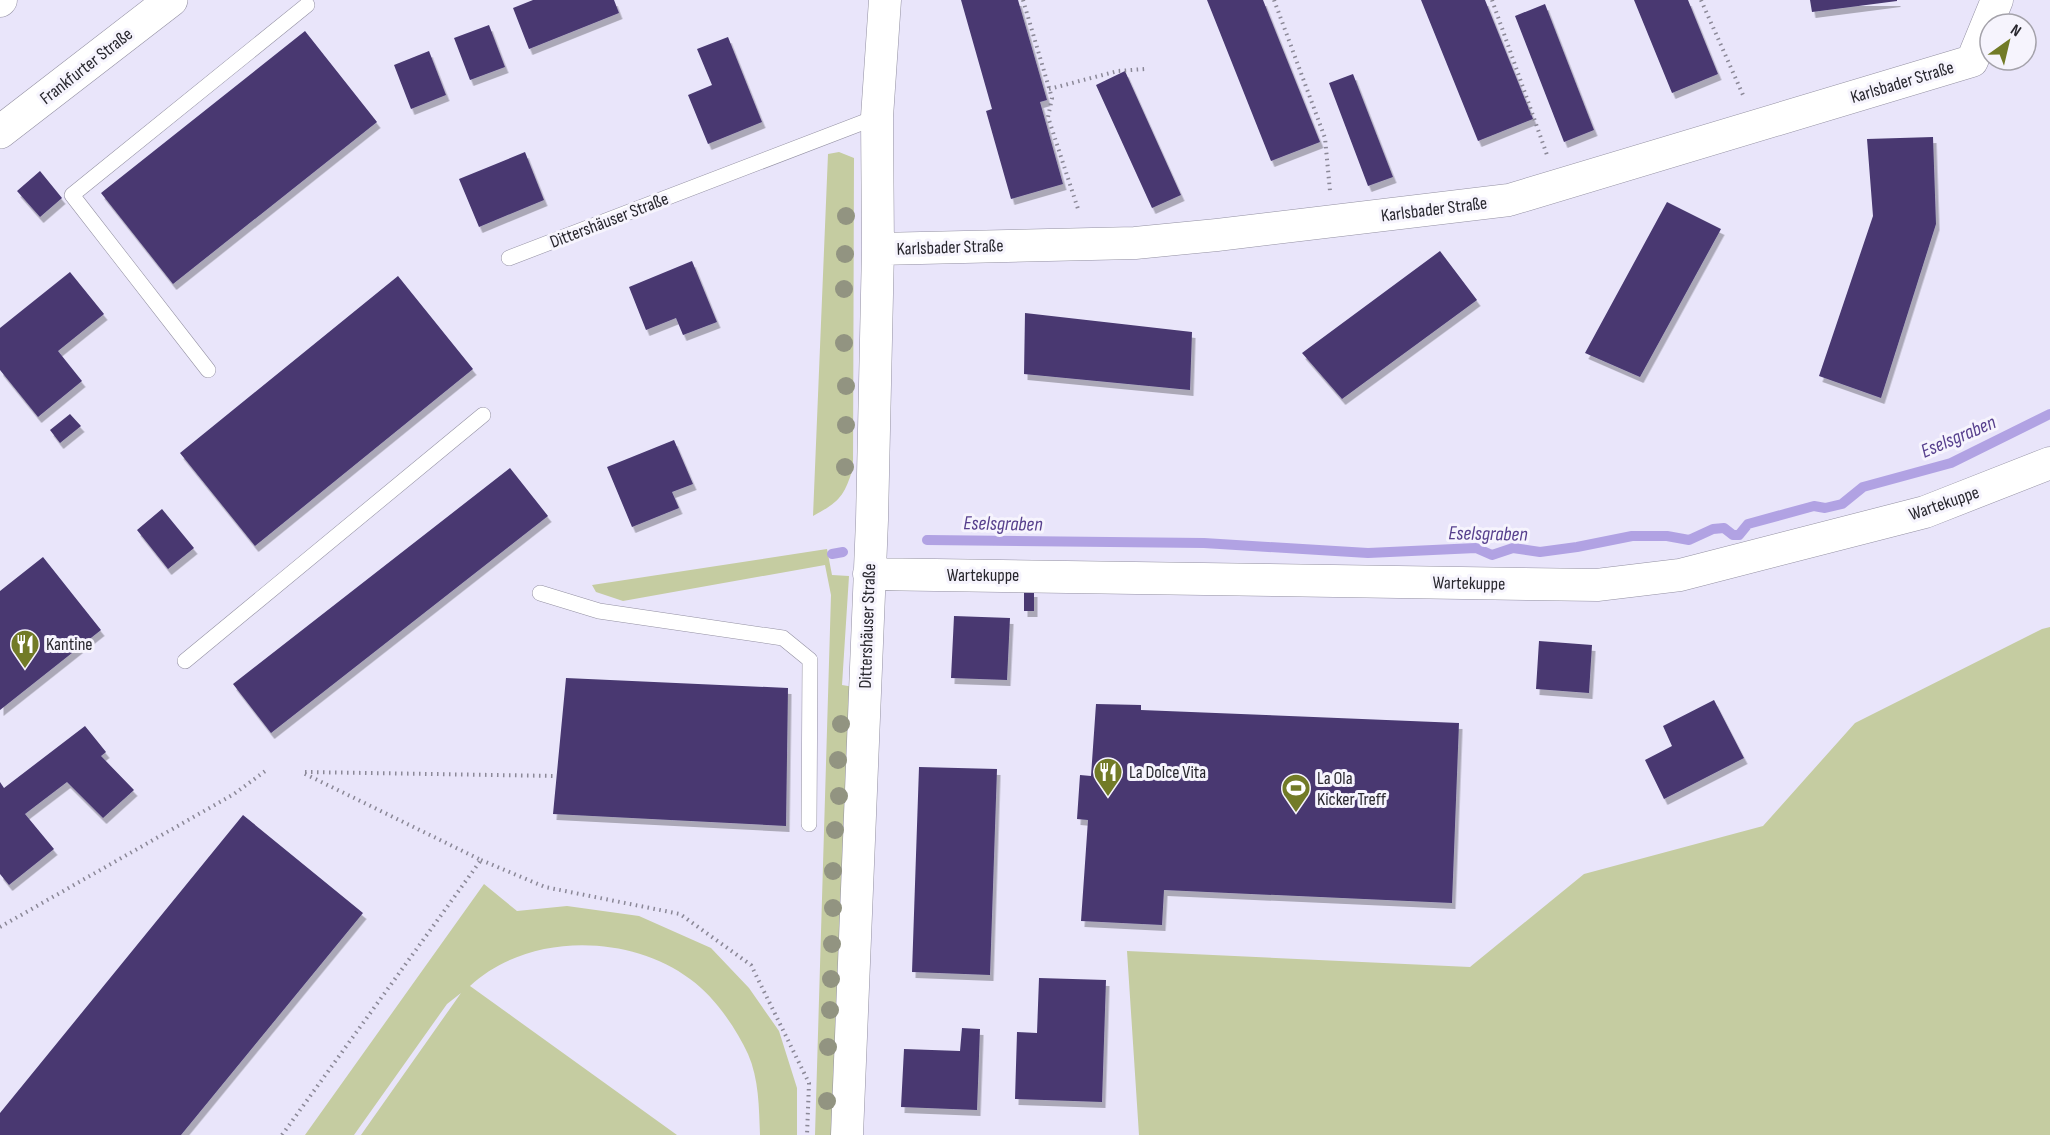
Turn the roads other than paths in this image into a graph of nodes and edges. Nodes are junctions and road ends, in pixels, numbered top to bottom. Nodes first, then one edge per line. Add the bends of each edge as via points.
1 (171, 0) edge
2 (885, 0) edge
3 (1997, 0) edge
4 (307, 5) dead end
5 (877, 117) junction
6 (4, 122) edge
7 (878, 249) junction
8 (509, 258) dead end
9 (208, 370) dead end
10 (483, 415) dead end
11 (2050, 463) edge
12 (869, 574) junction
13 (540, 593) dead end
14 (185, 661) dead end
15 (808, 824) dead end
16 (847, 1135) edge

1 - 6 main road, Frankfurter Straße
2 - 5 street, Dittershäuser Straße
3 - 7 street, Karlsbader Straße via 1972,61 1509,200 1135,243
4 - 9 lane via 72,195
5 - 7 street, Dittershäuser Straße
5 - 8 lane, Dittershäuser Straße
7 - 12 street, Dittershäuser Straße
10 - 14 lane
11 - 12 street, Wartekuppe via 1925,512 1680,575 1597,585
12 - 16 street, Dittershäuser Straße
13 - 15 lane via 599,611 783,638 810,660

